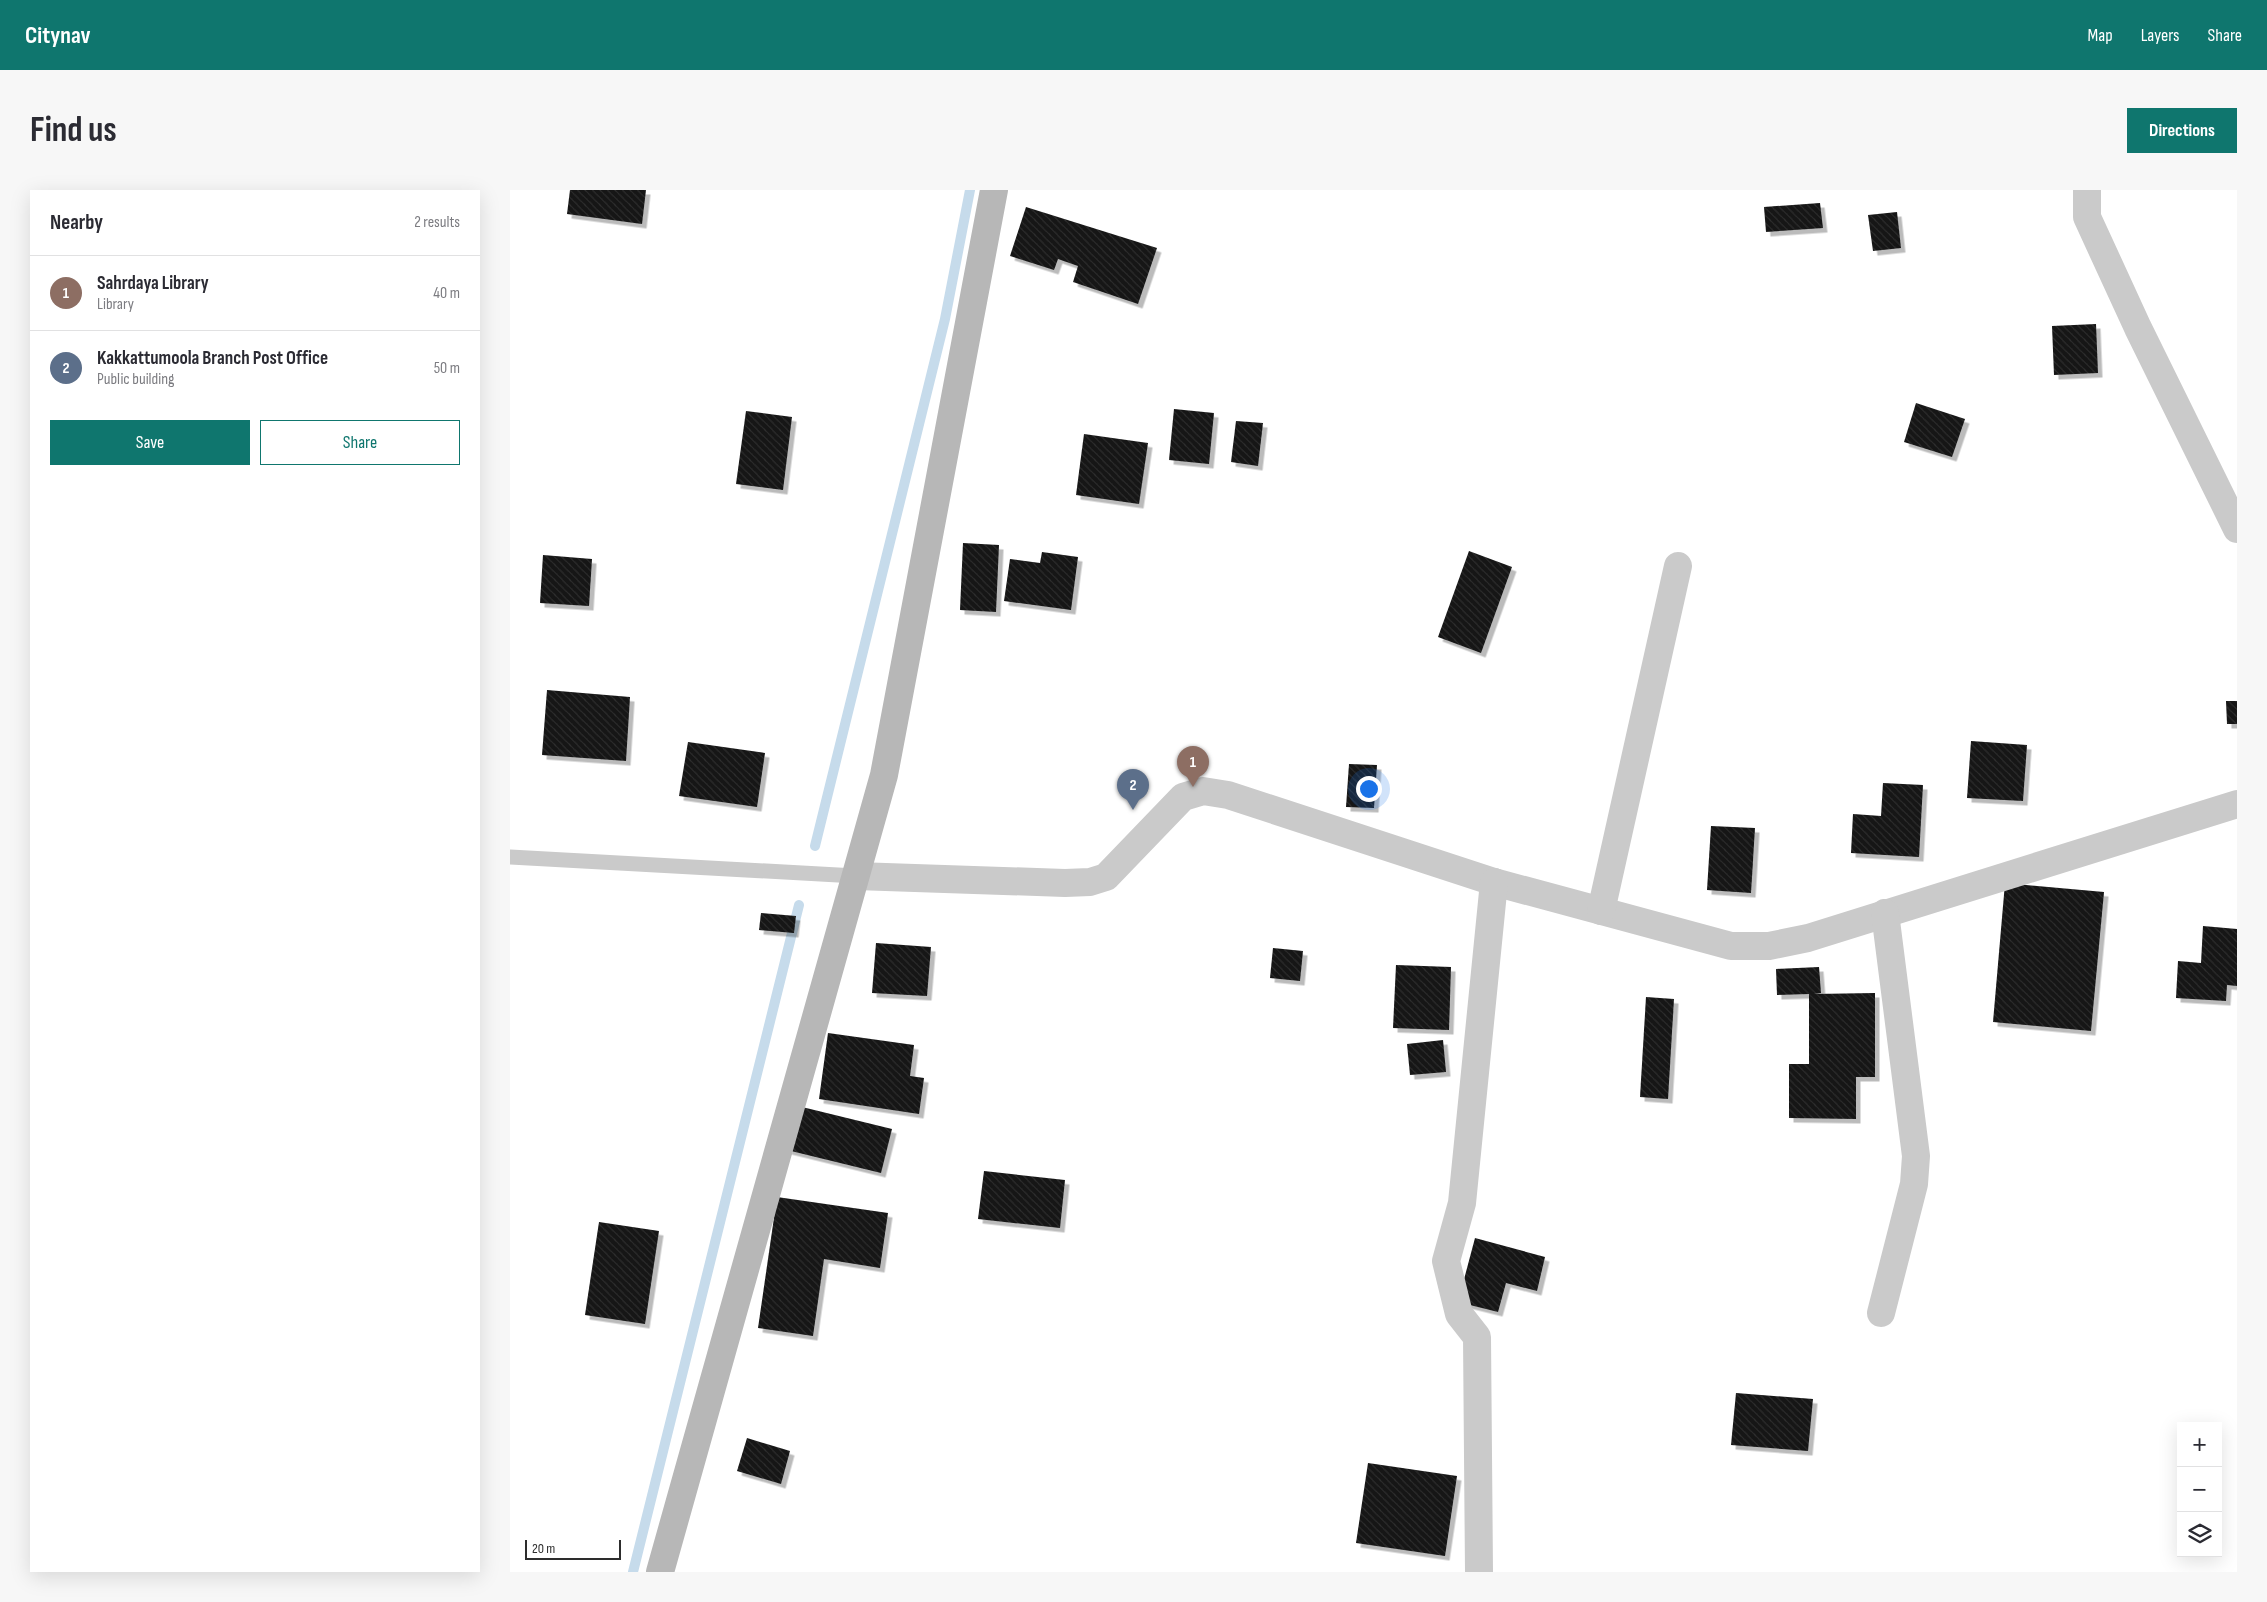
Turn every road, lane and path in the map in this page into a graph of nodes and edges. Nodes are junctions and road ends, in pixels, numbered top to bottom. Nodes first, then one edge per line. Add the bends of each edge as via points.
1 (994, 190) edge
2 (2087, 190) edge
3 (2237, 529) edge
4 (1678, 566) dead end
5 (2237, 804) edge
6 (510, 857) edge
7 (856, 876) junction
8 (1494, 882) junction
9 (1601, 911) junction
10 (1885, 913) junction
11 (1880, 1313) dead end
12 (660, 1572) edge
13 (1479, 1572) edge

1 - 7 main road via 884,774
2 - 3 street via 2087,217
4 - 9 street
5 - 10 street
6 - 7 lane
7 - 8 street via 1090,882 1106,877 1183,797 1203,792 1228,795
7 - 12 main road
8 - 9 street
8 - 13 street via 1462,1203 1446,1261 1459,1314 1477,1337
9 - 10 street via 1731,946 1769,946 1808,938
10 - 11 street via 1916,1156 1914,1184

